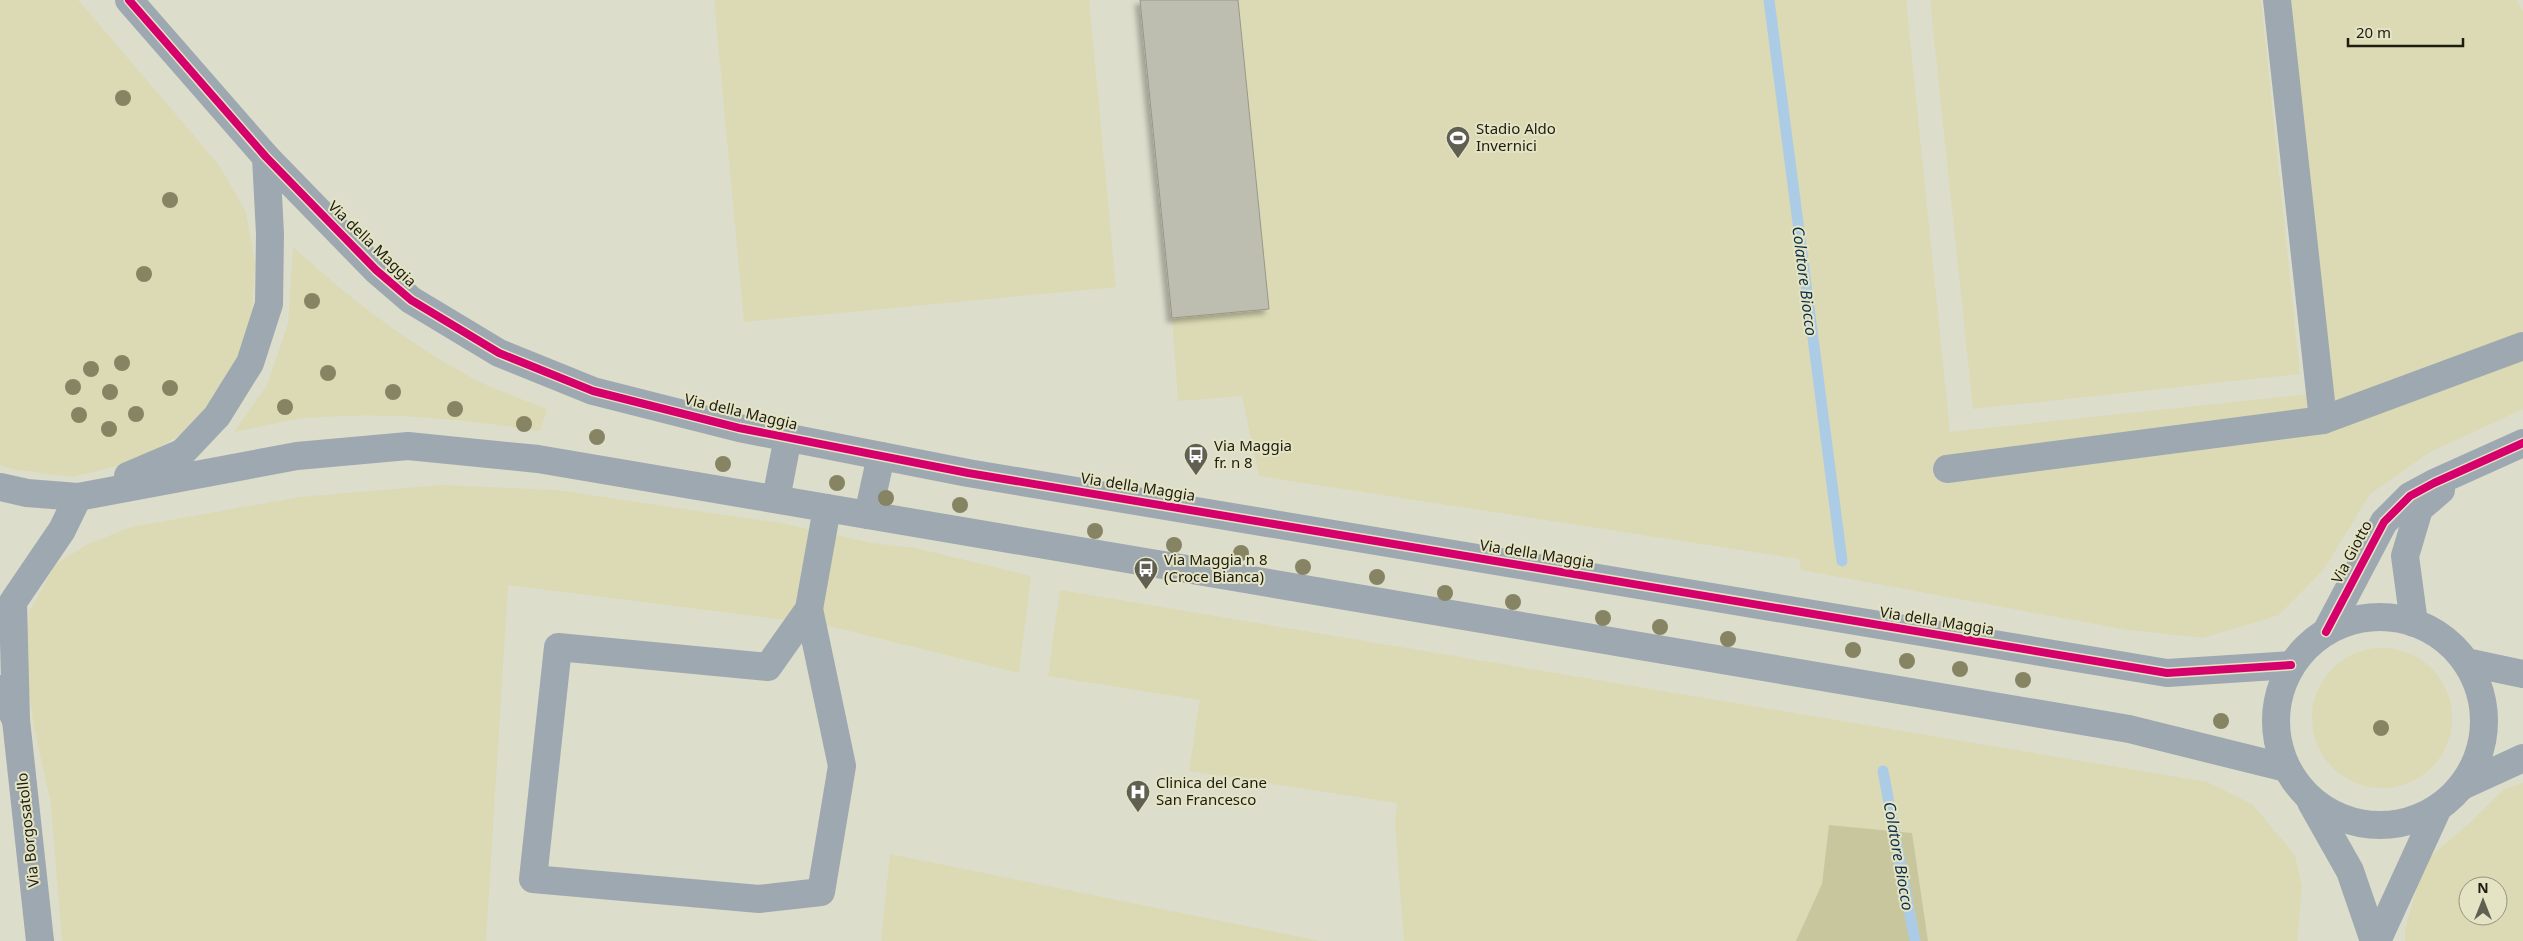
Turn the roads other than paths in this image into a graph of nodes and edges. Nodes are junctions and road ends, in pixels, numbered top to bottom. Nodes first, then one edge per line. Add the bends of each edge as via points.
1 (129, 0) edge
2 (2277, 0) edge
3 (266, 157) junction
4 (2523, 346) edge
5 (2323, 420) junction
6 (788, 438) junction
7 (2523, 443) edge
8 (880, 456) junction
9 (2489, 460) junction
10 (1946, 469) dead end
11 (0, 488) edge
12 (78, 497) junction
13 (776, 499) junction
14 (827, 508) junction
15 (868, 514) junction
16 (6, 604) edge
17 (809, 609) junction
18 (2414, 623) junction
19 (2326, 632) junction
20 (2466, 662) junction
21 (2291, 666) junction
22 (2523, 674) edge
23 (0, 689) edge
24 (16, 720) junction
25 (2523, 758) edge
26 (2286, 768) junction
27 (2462, 786) junction
28 (2307, 797) junction
29 (2438, 808) junction
30 (40, 941) edge
31 (2375, 941) edge

1 - 3 street, Via della Maggia
2 - 5 street
3 - 6 street, Via della Maggia via 376,270 411,300 499,353 593,391
3 - 12 street via 269,304 250,363 217,416 182,453
4 - 5 street
5 - 10 street
6 - 8 street, Via della Maggia
6 - 13 street
7 - 9 street, Via Giotto
8 - 15 street
8 - 21 street, Via della Maggia via 2167,673
9 - 18 street, Via Giotto via 2432,496 2419,509 2405,556
9 - 19 street, Via Giotto via 2410,496 2384,522
11 - 12 street
12 - 13 street via 297,456 408,446 538,458
12 - 16 street, Via Borgosatollo via 62,530
13 - 14 street
14 - 15 street
14 - 17 street
15 - 26 street via 2129,729
16 - 24 street, Via Borgosatollo
17 - 17 street via 842,766 822,892 759,898 533,879 558,647 768,667
18 - 19 street via 2384,617 2354,620
18 - 20 street via 2443,638
19 - 21 street via 2306,647
20 - 22 street
20 - 27 street via 2480,692 2484,725 2478,757
21 - 26 street via 2277,699 2276,734
23 - 24 street, Via Borgosatollo
24 - 30 street, Via Borgosatollo
25 - 27 street
26 - 28 street
27 - 29 street
28 - 29 street via 2336,816 2370,825 2406,823
28 - 31 street via 2350,871
29 - 31 street

